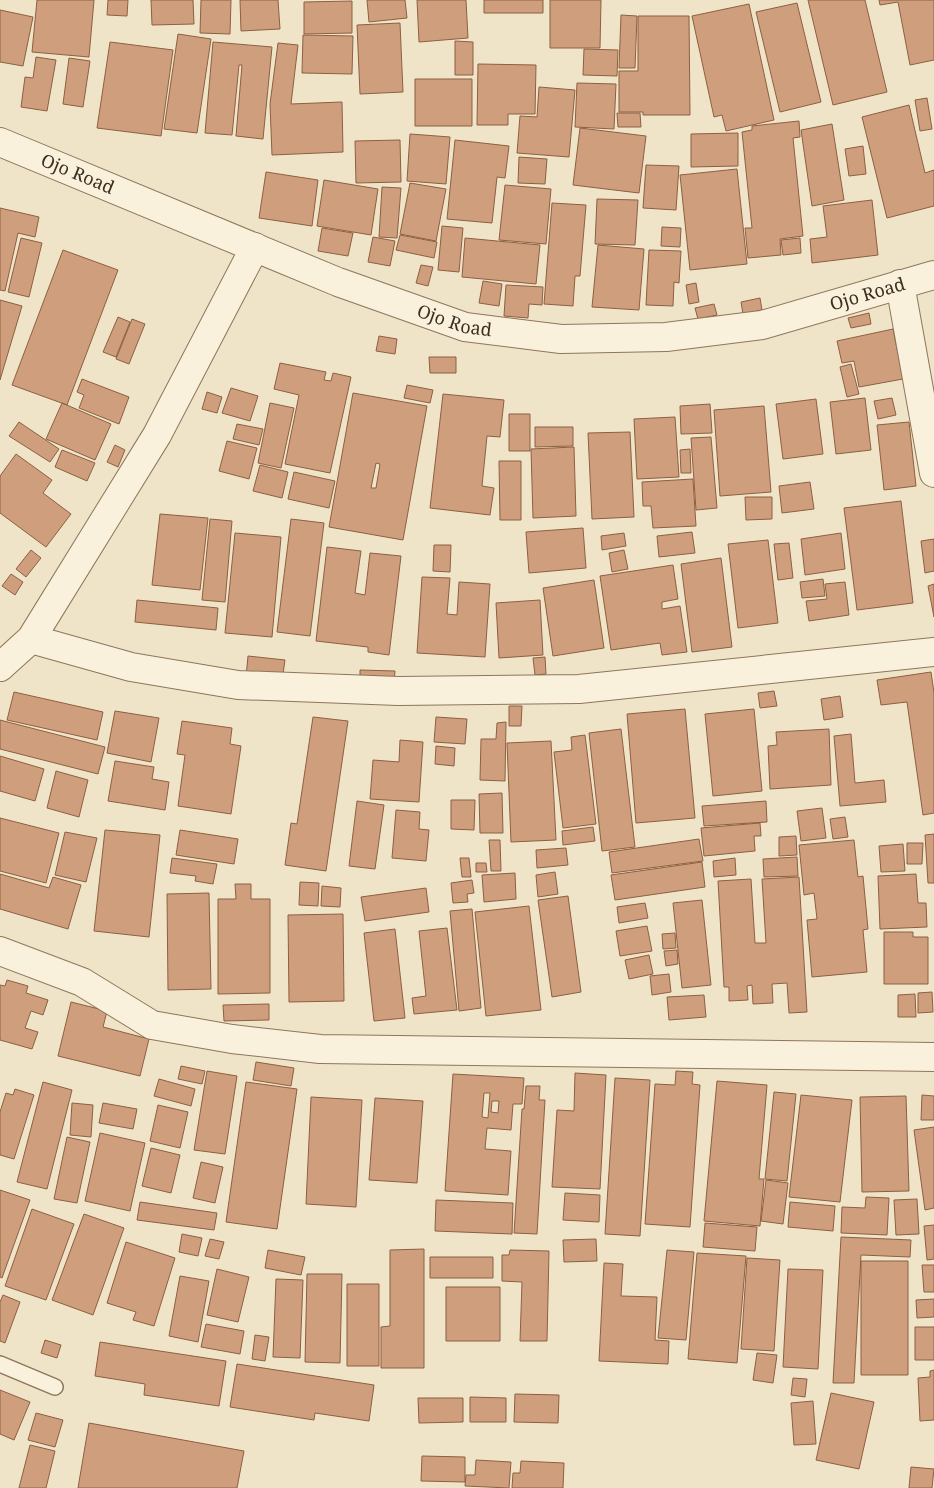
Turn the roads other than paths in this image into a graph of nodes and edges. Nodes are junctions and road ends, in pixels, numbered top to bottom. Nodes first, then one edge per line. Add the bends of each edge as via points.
1 (0, 142) edge
2 (255, 247) junction
3 (934, 275) edge
4 (900, 284) junction
5 (934, 473) edge
6 (31, 639) junction
7 (934, 652) edge
8 (0, 667) edge
9 (0, 951) edge
10 (934, 1057) edge
11 (0, 1364) edge
12 (55, 1387) dead end

1 - 2 street, Ojo Road
2 - 4 street, Ojo Road via 338,282 465,327 561,340 666,337 762,325
2 - 6 street via 157,435
3 - 4 street, Ojo Road
4 - 5 street
6 - 7 street via 131,668 238,685 398,691 579,689
6 - 8 street
9 - 10 street via 82,982 152,1025 232,1040 320,1049
11 - 12 lane

